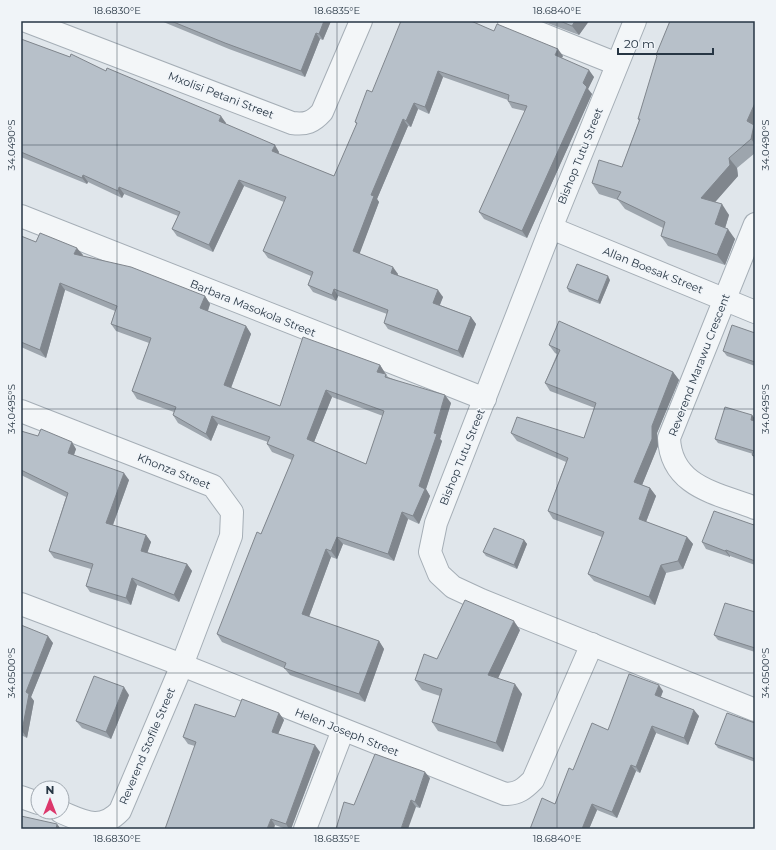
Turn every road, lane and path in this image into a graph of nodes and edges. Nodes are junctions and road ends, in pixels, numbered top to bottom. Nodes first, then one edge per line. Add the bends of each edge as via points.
1 (26, 21) edge
2 (361, 21) edge
3 (509, 21) edge
4 (635, 21) edge
5 (617, 64) junction
6 (21, 216) edge
7 (755, 224) edge
8 (551, 228) junction
9 (724, 300) junction
10 (755, 312) edge
11 (485, 400) junction
12 (21, 411) edge
13 (755, 508) edge
14 (21, 604) edge
15 (592, 644) junction
16 (182, 665) junction
17 (755, 710) edge
18 (343, 730) junction
19 (70, 815) edge
20 (305, 829) edge

1 - 2 street, Mxolisi Petani Street via 292,123 303,124 314,120 322,112
3 - 5 street
4 - 5 street, Bishop Tutu Street
5 - 8 street, Bishop Tutu Street
6 - 11 street, Barbara Masokola Street
7 - 9 street, Reverend Marawu Crescent
8 - 9 street, Allan Boesak Street
8 - 11 street, Bishop Tutu Street
9 - 10 street, Allan Boesak Street
9 - 13 street, Reverend Marawu Crescent via 669,438 670,450 673,461 682,475 697,485
11 - 15 street, Bishop Tutu Street via 436,523 430,552 439,574 453,587 481,600
12 - 16 street, Khonza Street via 213,486 232,512 231,536
14 - 16 street, Helen Joseph Street
15 - 17 street, Bishop Tutu Street
15 - 18 street, Helen Joseph Street via 533,780 516,794 505,794
16 - 18 street, Helen Joseph Street
16 - 19 street, Reverend Stofile Street via 120,811 110,819 98,823 90,823
18 - 20 street

